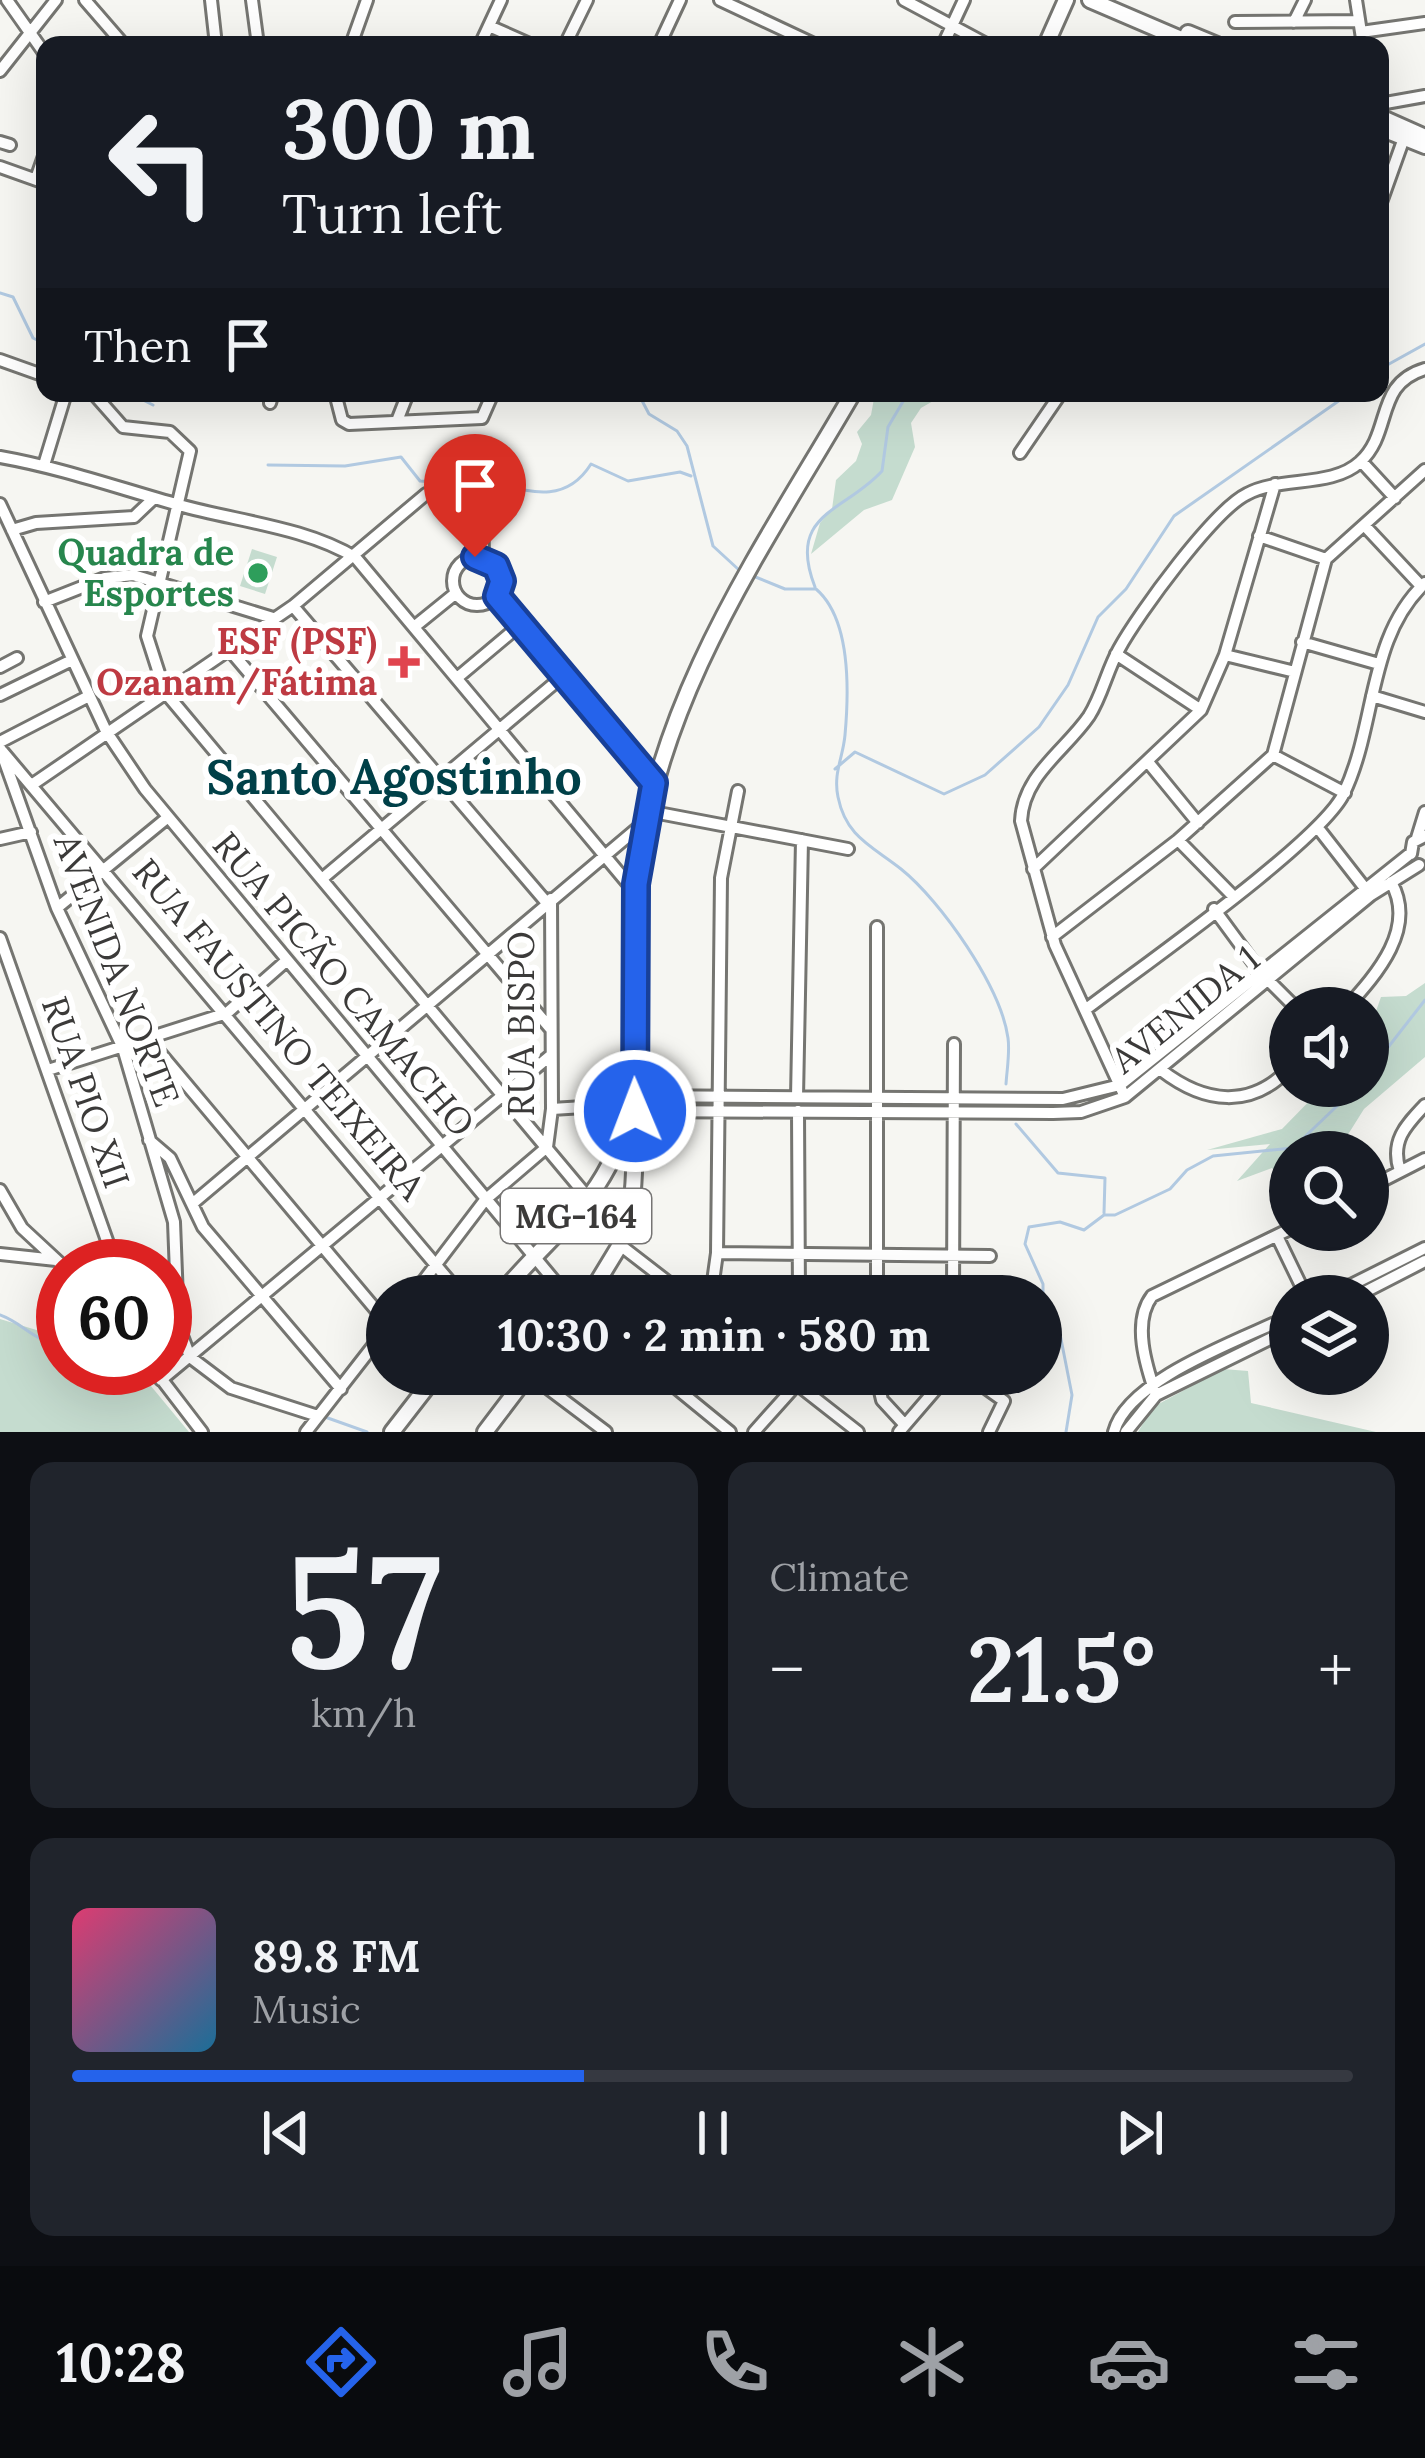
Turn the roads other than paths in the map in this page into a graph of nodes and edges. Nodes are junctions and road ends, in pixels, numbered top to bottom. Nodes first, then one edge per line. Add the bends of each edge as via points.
1 (7, 0) edge
2 (56, 0) edge
3 (86, 0) edge
4 (211, 0) edge
5 (252, 0) edge
6 (367, 0) edge
7 (501, 0) edge
8 (587, 0) edge
9 (680, 0) edge
10 (720, 0) edge
11 (904, 0) edge
12 (964, 0) edge
13 (1066, 0) edge
14 (1083, 0) edge
15 (1116, 0) edge
16 (1305, 0) edge
17 (1356, 0) edge
18 (1058, 22) junction
19 (1235, 22) dead end
20 (1294, 22) junction
21 (1425, 23) edge
22 (953, 24) junction
23 (489, 26) junction
24 (30, 33) junction
25 (1361, 33) edge
26 (116, 36) edge
27 (215, 36) edge
28 (257, 36) edge
29 (354, 36) edge
30 (484, 36) edge
31 (512, 36) edge
32 (570, 36) edge
33 (663, 36) edge
34 (797, 36) edge
35 (948, 36) edge
36 (973, 36) edge
37 (1051, 36) edge
38 (1157, 36) edge
39 (1197, 36) edge
40 (36, 41) edge
41 (0, 71) edge
42 (1425, 96) edge
43 (1389, 102) edge
44 (1389, 121) edge
45 (1389, 132) edge
46 (1425, 137) edge
47 (1404, 138) junction
48 (1425, 146) edge
49 (0, 167) edge
50 (36, 180) edge
51 (1389, 180) edge
52 (0, 362) edge
53 (1425, 369) edge
54 (36, 373) edge
55 (1389, 397) edge
56 (63, 402) edge
57 (101, 402) edge
58 (337, 402) edge
59 (405, 402) edge
60 (489, 402) edge
61 (848, 402) edge
62 (1055, 402) edge
63 (1387, 402) edge
64 (397, 421) junction
65 (1020, 453) dead end
66 (0, 457) edge
67 (1361, 461) junction
68 (44, 465) junction
69 (1425, 470) edge
70 (1275, 484) junction
71 (154, 498) junction
72 (1395, 498) junction
73 (0, 504) edge
74 (176, 505) junction
75 (1364, 525) junction
76 (12, 530) junction
77 (1259, 536) junction
78 (356, 558) junction
79 (483, 558) junction
80 (1326, 560) junction
81 (158, 581) junction
82 (1423, 584) edge
83 (456, 593) junction
84 (497, 596) junction
85 (44, 602) junction
86 (293, 605) junction
87 (273, 618) junction
88 (520, 625) junction
89 (414, 627) junction
90 (1302, 642) junction
91 (227, 648) junction
92 (1116, 654) junction
93 (1225, 655) junction
94 (17, 658) dead end
95 (72, 660) junction
96 (1379, 664) junction
97 (0, 667) edge
98 (1295, 672) junction
99 (563, 676) junction
100 (457, 678) junction
101 (165, 692) junction
102 (0, 694) edge
103 (89, 696) junction
104 (1372, 696) junction
105 (1202, 710) junction
106 (1425, 712) edge
107 (500, 730) junction
108 (106, 731) junction
109 (0, 746) edge
110 (1273, 755) junction
111 (1148, 762) junction
112 (440, 778) junction
113 (654, 783) junction
114 (33, 784) junction
115 (738, 790) dead end
116 (1345, 793) junction
117 (1425, 812) edge
118 (647, 816) junction
119 (167, 818) junction
120 (1198, 823) junction
121 (728, 827) junction
122 (1318, 828) junction
123 (380, 829) junction
124 (31, 832) junction
125 (1421, 837) edge
126 (0, 839) edge
127 (802, 840) junction
128 (1178, 840) junction
129 (848, 849) dead end
130 (605, 853) junction
131 (1411, 853) junction
132 (1422, 865) edge
133 (104, 868) junction
134 (1033, 869) junction
135 (323, 878) junction
136 (1391, 882) junction
137 (1364, 886) junction
138 (635, 892) junction
139 (1232, 895) junction
140 (549, 901) junction
141 (57, 908) junction
142 (1214, 909) junction
143 (877, 927) dead end
144 (1052, 937) junction
145 (0, 938) edge
146 (486, 953) junction
147 (286, 961) junction
148 (1266, 976) junction
149 (15, 981) junction
150 (0, 987) edge
151 (1277, 987) edge
152 (1360, 987) edge
153 (427, 1003) junction
154 (1085, 1010) junction
155 (227, 1013) junction
156 (550, 1028) junction
157 (150, 1041) junction
158 (954, 1044) dead end
159 (123, 1048) junction
160 (366, 1054) junction
161 (550, 1056) junction
162 (48, 1070) junction
163 (1161, 1070) junction
164 (1269, 1086) edge
165 (1122, 1091) junction
166 (503, 1094) junction
167 (717, 1097) junction
168 (631, 1103) junction
169 (798, 1104) junction
170 (877, 1104) junction
171 (1425, 1105) edge
172 (954, 1106) junction
173 (306, 1108) junction
174 (552, 1109) junction
175 (717, 1111) junction
176 (149, 1140) junction
177 (442, 1147) junction
178 (547, 1148) junction
179 (246, 1156) junction
180 (615, 1156) junction
181 (636, 1159) junction
182 (1425, 1159) edge
183 (1400, 1171) junction
184 (1389, 1176) edge
185 (0, 1190) edge
186 (381, 1197) junction
187 (485, 1200) junction
188 (590, 1200) junction
189 (192, 1204) junction
190 (22, 1228) junction
191 (107, 1239) edge
192 (175, 1239) edge
193 (1269, 1240) edge
194 (36, 1241) edge
195 (36, 1244) edge
196 (620, 1245) junction
197 (321, 1247) junction
198 (1425, 1248) edge
199 (5, 1253) edge
200 (717, 1253) junction
201 (797, 1253) junction
202 (878, 1254) junction
203 (954, 1255) junction
204 (533, 1256) junction
205 (990, 1256) dead end
206 (36, 1259) edge
207 (1425, 1262) edge
208 (437, 1263) junction
209 (428, 1275) edge
210 (446, 1275) edge
211 (517, 1275) edge
212 (549, 1275) edge
213 (602, 1275) edge
214 (659, 1275) edge
215 (714, 1275) edge
216 (798, 1275) edge
217 (878, 1275) edge
218 (954, 1275) edge
219 (1372, 1275) edge
220 (1389, 1280) edge
221 (261, 1297) junction
222 (366, 1301) edge
223 (1269, 1327) edge
224 (1269, 1338) edge
225 (366, 1354) edge
226 (192, 1355) edge
227 (192, 1359) edge
228 (341, 1388) junction
229 (1154, 1390) junction
230 (173, 1395) edge
231 (421, 1395) edge
232 (513, 1395) edge
233 (557, 1395) edge
234 (685, 1395) edge
235 (784, 1395) edge
236 (815, 1395) edge
237 (881, 1395) edge
238 (926, 1395) edge
239 (996, 1395) edge
240 (318, 1417) junction
241 (902, 1428) edge
242 (604, 1431) edge
243 (202, 1432) edge
244 (306, 1432) edge
245 (392, 1432) edge
246 (485, 1432) edge
247 (730, 1432) edge
248 (754, 1432) edge
249 (858, 1432) edge
250 (989, 1432) edge
251 (1114, 1432) edge
252 (1126, 1432) edge

1 - 24 street
2 - 24 street
3 - 26 street
4 - 27 street
5 - 28 street
6 - 29 street
7 - 23 street
8 - 32 street
9 - 33 street
10 - 34 street
11 - 22 street
12 - 22 street
13 - 18 main road
14 - 18 main road
14 - 38 main road
15 - 39 main road
16 - 20 street
17 - 25 street
18 - 37 main road
19 - 20 street
20 - 25 street
21 - 25 street
22 - 35 street
22 - 36 street
23 - 30 street
23 - 31 street
24 - 40 street
24 - 41 street
42 - 43 street
44 - 46 main road
45 - 47 main road
47 - 48 main road
47 - 51 street
49 - 50 street
52 - 54 street
53 - 55 street
56 - 68 street
57 - 74 street via 123,427 170,432 190,451
58 - 64 street via 349,424
59 - 64 street
60 - 64 street via 482,418
61 - 113 main road, MG-164 via 693,671
62 - 65 street
63 - 67 street
66 - 68 street
67 - 70 street via 1338,474
67 - 72 street
68 - 71 street
69 - 72 street
70 - 77 street
70 - 92 street via 1223,510
71 - 74 street
71 - 76 street via 134,517
72 - 75 street
73 - 76 street, RUA PICÃO CAMACHO
74 - 78 street
74 - 81 street
75 - 80 street
75 - 82 street
76 - 85 street, RUA PICÃO CAMACHO
77 - 80 street
77 - 93 street
78 - 79 street via 434,492 482,500
78 - 86 street
78 - 89 street
79 - 83 street via 456,570
79 - 84 street via 500,573
80 - 90 street
81 - 85 street via 120,575
81 - 87 street
81 - 101 street via 146,644
82 - 96 street via 1398,613
83 - 84 street via 476,605
83 - 89 street
84 - 88 street
85 - 95 street, RUA PICÃO CAMACHO
86 - 87 street
86 - 112 street
87 - 91 street
88 - 99 street
88 - 100 street
89 - 100 street
90 - 96 street
90 - 98 street
91 - 101 street
91 - 123 street
92 - 105 street
92 - 134 street via 1090,715 1022,805
93 - 98 street
93 - 105 street
94 - 97 street
95 - 102 street
95 - 103 street, RUA PICÃO CAMACHO
96 - 104 street
98 - 110 street
99 - 107 street
99 - 113 street
100 - 107 street
101 - 108 street
101 - 135 street
103 - 108 street, RUA PICÃO CAMACHO
103 - 109 street
104 - 106 street
104 - 116 street
105 - 111 street
107 - 112 street
107 - 130 street
108 - 114 street
108 - 119 street, RUA PICÃO CAMACHO
109 - 114 street, RUA FAUSTINO TEIXEIRA
109 - 124 street, AVENIDA NORTE
110 - 116 street
110 - 120 street
111 - 120 street
111 - 134 street
112 - 123 street
112 - 140 street
113 - 118 main road, MG-164
114 - 133 street, RUA FAUSTINO TEIXEIRA
115 - 121 street
116 - 122 street
117 - 125 street
118 - 121 street
118 - 130 street
118 - 138 main road, MG-164
119 - 133 street
119 - 147 street, RUA PICÃO CAMACHO
120 - 128 street
121 - 127 street
121 - 167 street
122 - 137 street
122 - 139 street
123 - 135 street
123 - 146 street
124 - 126 street
124 - 141 street, AVENIDA NORTE
125 - 131 street
127 - 129 street
127 - 169 street
128 - 139 street
128 - 144 street
130 - 138 street
130 - 140 street
131 - 132 street
131 - 137 street, AVENIDA 1
132 - 136 street, AVENIDA 1
133 - 141 street
133 - 155 street, RUA FAUSTINO TEIXEIRA
134 - 144 street
135 - 153 street
136 - 148 street, AVENIDA 1
136 - 152 street via 1405,910 1401,927
137 - 148 street, AVENIDA 1
138 - 168 main road, MG-164
139 - 142 street
140 - 146 street
140 - 156 street, RUA BISPO
141 - 159 street, AVENIDA NORTE
142 - 148 street
142 - 154 street
143 - 170 street
144 - 154 street
145 - 149 street, RUA PIO XII
146 - 153 street
146 - 156 street
147 - 155 street
147 - 160 street, RUA PICÃO CAMACHO
148 - 151 street
148 - 163 street, AVENIDA 1
148 - 165 street, AVENIDA 1
149 - 150 street
149 - 162 street, RUA PIO XII
153 - 160 street
153 - 166 street
154 - 165 street
155 - 157 street
155 - 173 street, RUA FAUSTINO TEIXEIRA
156 - 161 street, RUA BISPO
157 - 159 street
157 - 179 street
158 - 172 street
159 - 162 street
159 - 176 street, AVENIDA NORTE
160 - 173 street
160 - 177 street, RUA PICÃO CAMACHO
161 - 166 street
161 - 174 street, RUA BISPO
162 - 191 street, RUA PIO XII
163 - 164 street via 1227,1100
163 - 165 street, AVENIDA 1
165 - 172 street, AVENIDA 1
166 - 177 street
166 - 178 street
167 - 168 street
167 - 169 street
167 - 175 street
168 - 174 street
168 - 175 street
168 - 180 main road, MG-164
168 - 181 main road
169 - 170 street, AVENIDA 1
169 - 175 street
169 - 201 street
170 - 172 street, AVENIDA 1
170 - 202 street
171 - 183 street via 1399,1136
172 - 203 street
173 - 179 street
173 - 186 street, RUA FAUSTINO TEIXEIRA
174 - 178 street, RUA BISPO
175 - 200 street
176 - 189 street via 170,1158
176 - 192 street, AVENIDA NORTE
177 - 186 street
177 - 187 street, RUA PICÃO CAMACHO
178 - 187 street
178 - 188 street
179 - 189 street
179 - 197 street
180 - 181 main road via 626,1148
180 - 188 main road, MG-164
181 - 196 main road
182 - 183 street
183 - 184 street
185 - 190 street
186 - 197 street
186 - 208 street, RUA FAUSTINO TEIXEIRA
187 - 204 street, RUA PICÃO CAMACHO
187 - 208 street
188 - 204 main road, MG-164
189 - 221 street
190 - 194 street
190 - 199 street via 18,1245
193 - 229 street via 1152,1296 1141,1323
195 - 199 street
196 - 213 main road
196 - 214 street
197 - 221 street
197 - 222 street
198 - 219 street
199 - 206 street
200 - 201 street
200 - 215 street
201 - 202 street
201 - 216 street
202 - 203 street
202 - 217 street
203 - 205 street
203 - 218 street
204 - 211 main road, MG-164
204 - 212 street, RUA PICÃO CAMACHO
207 - 220 street
208 - 209 street
208 - 210 street, RUA FAUSTINO TEIXEIRA
221 - 226 street
221 - 228 street
223 - 229 street
224 - 229 street
225 - 228 street
227 - 240 street via 231,1388
228 - 240 street
229 - 251 street via 1127,1404
229 - 252 street
230 - 243 street
231 - 245 main road
232 - 246 main road
233 - 242 street
234 - 247 street
235 - 248 street
236 - 249 street
237 - 241 street
238 - 241 street
239 - 250 street via 1004,1402
240 - 244 street

